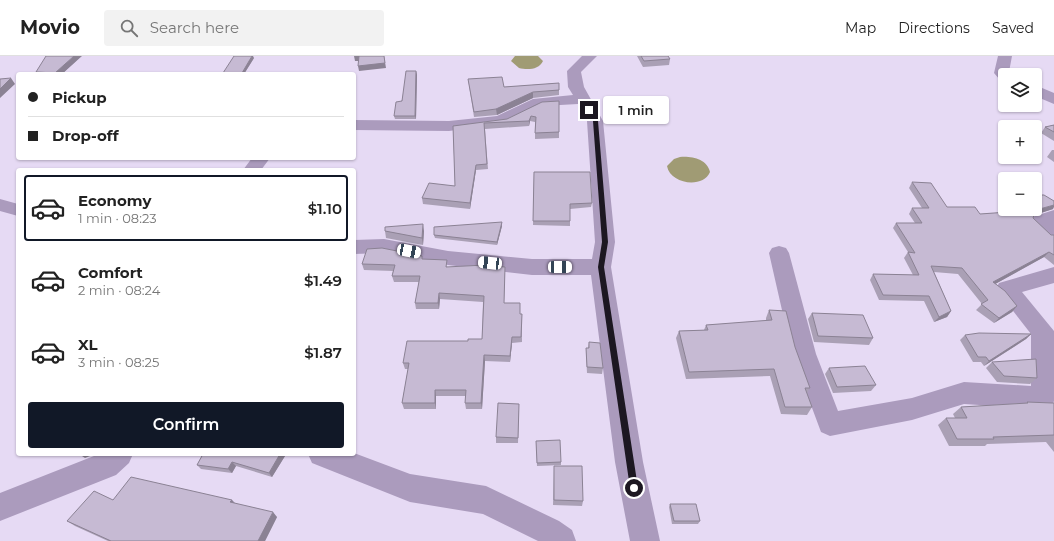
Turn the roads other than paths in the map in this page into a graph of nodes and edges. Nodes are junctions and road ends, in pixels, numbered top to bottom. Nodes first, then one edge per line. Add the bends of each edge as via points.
1 (590, 56) edge
2 (1005, 56) edge
3 (1001, 68) edge
4 (1042, 93) edge
5 (583, 99) junction
6 (1054, 99) edge
7 (356, 125) edge
8 (0, 205) edge
9 (16, 209) edge
10 (1054, 216) edge
11 (1054, 234) edge
12 (356, 247) edge
13 (779, 253) dead end
14 (601, 267) junction
15 (1054, 275) edge
16 (117, 456) edge
17 (327, 456) edge
18 (0, 507) edge
19 (561, 541) edge
20 (644, 541) edge

1 - 5 street via 574,71 576,87
2 - 3 street
4 - 6 street
5 - 7 street via 540,102 501,120 457,125
5 - 14 street via 595,121 605,242
8 - 9 street
10 - 11 street via 1040,222
12 - 14 street via 384,246 448,258 532,267
13 - 15 street via 804,354 830,424 912,409 964,393 1043,398 1043,332 1007,289
14 - 20 street via 629,462
16 - 18 street via 106,466
17 - 19 street via 410,488 486,500 549,531

